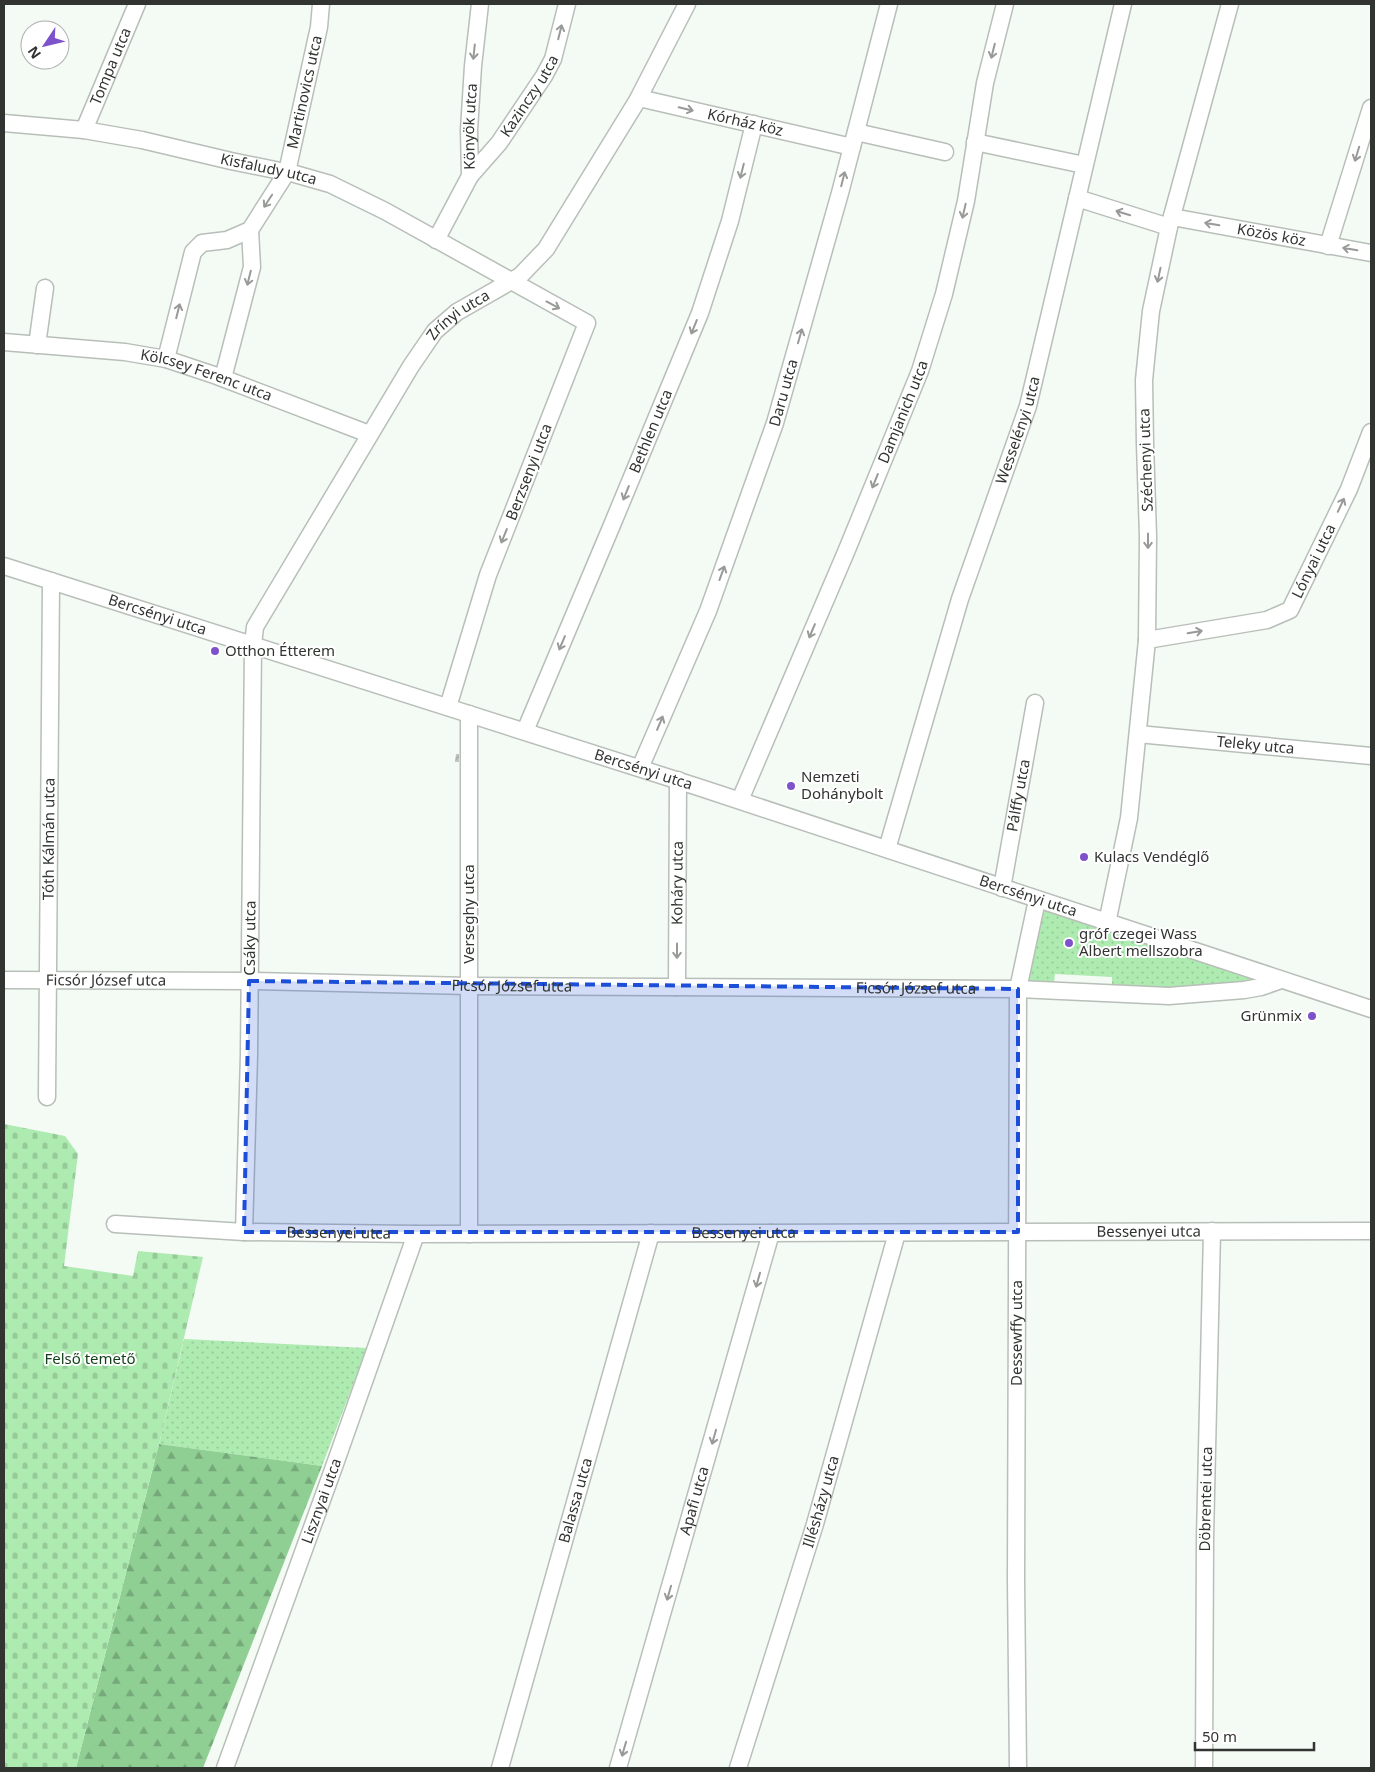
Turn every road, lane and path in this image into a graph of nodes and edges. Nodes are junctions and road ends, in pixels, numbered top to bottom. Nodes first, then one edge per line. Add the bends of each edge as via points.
1 (137, 4) edge
2 (321, 4) edge
3 (480, 4) edge
4 (567, 4) edge
5 (687, 4) edge
6 (889, 4) edge
7 (1005, 4) edge
8 (1123, 4) edge
9 (1230, 4) edge
10 (639, 98) junction
11 (1371, 108) edge
12 (4, 122) edge
13 (754, 124) junction
14 (84, 130) junction
15 (854, 139) junction
16 (975, 142) junction
17 (945, 152) dead end
18 (1084, 165) junction
19 (287, 172) junction
20 (470, 176) junction
21 (1077, 198) junction
22 (1170, 222) junction
23 (250, 230) junction
24 (436, 240) junction
25 (1328, 246) junction
26 (1371, 253) edge
27 (510, 282) junction
28 (45, 288) dead end
29 (4, 342) edge
30 (37, 345) junction
31 (166, 359) junction
32 (223, 378) junction
33 (1371, 432) edge
34 (369, 434) junction
35 (4, 566) edge
36 (51, 581) junction
37 (1147, 640) junction
38 (253, 645) junction
39 (1035, 703) dead end
40 (448, 707) junction
41 (469, 714) junction
42 (525, 731) junction
43 (1138, 734) junction
44 (1371, 756) edge
45 (640, 768) junction
46 (678, 780) junction
47 (740, 800) junction
48 (887, 849) junction
49 (1002, 888) junction
50 (1038, 900) junction
51 (1108, 923) junction
52 (4, 980) edge
53 (48, 980) junction
54 (1281, 980) junction
55 (249, 981) junction
56 (469, 986) junction
57 (676, 987) junction
58 (1018, 989) junction
59 (1371, 1009) edge
60 (47, 1098) dead end
61 (116, 1224) dead end
62 (1212, 1231) junction
63 (1371, 1231) edge
64 (244, 1232) junction
65 (1018, 1232) junction
66 (650, 1233) junction
67 (771, 1233) junction
68 (898, 1233) junction
69 (416, 1234) junction
70 (469, 1234) junction
71 (224, 1768) edge
72 (500, 1768) edge
73 (618, 1768) edge
74 (738, 1768) edge
75 (1018, 1768) edge
76 (1204, 1768) edge

1 - 14 street, Tompa utca
2 - 19 street, Martinovics utca via 319,27
3 -> 20 street, Könyök utca via 469,130
20 -> 4 street, Kazinczy utca via 499,143 544,76 553,59
5 - 10 street, Zrínyi utca
6 - 15 street, Daru utca
7 -> 16 street, Damjanich utca via 985,83
8 - 18 street, Wesselényi utca
9 - 22 street, Széchenyi utca
10 -> 13 street, Kórház köz
10 - 27 street, Zrínyi utca via 546,249
11 -> 25 street
12 - 14 street, Kisfaludy utca
13 - 15 street, Kórház köz
13 -> 42 street, Bethlen utca via 730,221 700,313
14 - 19 street, Kisfaludy utca
15 - 17 street, Kórház köz
45 -> 15 street, Daru utca via 708,611 775,423
16 - 18 street
16 -> 47 street, Damjanich utca via 966,201 944,294 920,371
18 - 21 street, Wesselényi utca
19 -> 23 street, Martinovics utca
19 - 24 street, Kisfaludy utca via 330,184
20 - 24 street, Könyök utca
22 -> 21 street
21 - 48 street, Wesselényi utca via 1028,406 960,599
25 -> 22 street, Közös köz
22 -> 37 street, Széchenyi utca via 1151,311 1144,380
31 -> 23 street via 193,252 202,243 227,240
23 -> 32 street via 252,267
24 - 27 street, Kisfaludy utca
26 -> 25 street, Közös köz
27 - 34 street, Zrínyi utca via 457,312 435,331
27 -> 40 street, Berzsenyi utca via 587,323 488,575
28 - 30 street
29 - 30 street, Kölcsey Ferenc utca
30 - 31 street, Kölcsey Ferenc utca via 125,352
31 - 32 street, Kölcsey Ferenc utca
32 - 34 street, Kölcsey Ferenc utca
37 -> 33 street, Lónyai utca via 1267,620 1290,610 1349,489
34 - 38 street, Zrínyi utca via 255,627
35 - 36 street, Bercsényi utca
36 - 38 street, Bercsényi utca
36 - 53 street, Tóth Kálmán utca
37 - 43 street, Széchenyi utca
38 - 40 street, Bercsényi utca
38 - 55 street, Csáky utca
39 - 49 street, Pálffy utca
40 - 41 street, Bercsényi utca
41 - 42 street, Bercsényi utca
41 - 56 street, Verseghy utca
42 - 45 street, Bercsényi utca
43 - 44 street, Teleky utca
43 - 51 street, Széchenyi utca via 1129,818
45 - 46 street, Bercsényi utca
46 - 47 street, Bercsényi utca
46 -> 57 street, Koháry utca
47 - 48 street, Bercsényi utca
48 - 49 street, Bercsényi utca
49 - 50 street, Bercsényi utca
50 - 51 street, Bercsényi utca
50 - 58 street, Dessewffy utca
51 - 54 street, Bercsényi utca
52 - 53 street, Ficsór József utca
53 - 55 street, Ficsór József utca
53 - 60 street, Tóth Kálmán utca
54 - 58 street via 1244,990 1169,996
54 - 59 street, Bercsényi utca
55 - 56 street, Ficsór József utca
55 - 64 street, Csáky utca
56 - 57 street, Ficsór József utca
56 - 70 street, Verseghy utca
57 - 58 street, Ficsór József utca
58 - 65 street, Dessewffy utca
61 - 64 street, Bessenyei utca
62 - 63 street, Bessenyei utca
62 - 65 street, Bessenyei utca
62 - 76 street, Döbrentei utca via 1205,1528
64 - 69 street, Bessenyei utca
65 - 68 street, Bessenyei utca
65 - 75 street, Dessewffy utca
66 - 67 street, Bessenyei utca
66 - 70 street, Bessenyei utca
66 - 72 street, Balassa utca
67 - 68 street, Bessenyei utca
67 -> 73 street, Apafi utca
68 - 74 street, Illésházy utca via 815,1524
69 - 70 street, Bessenyei utca
69 - 71 street, Lisznyai utca

